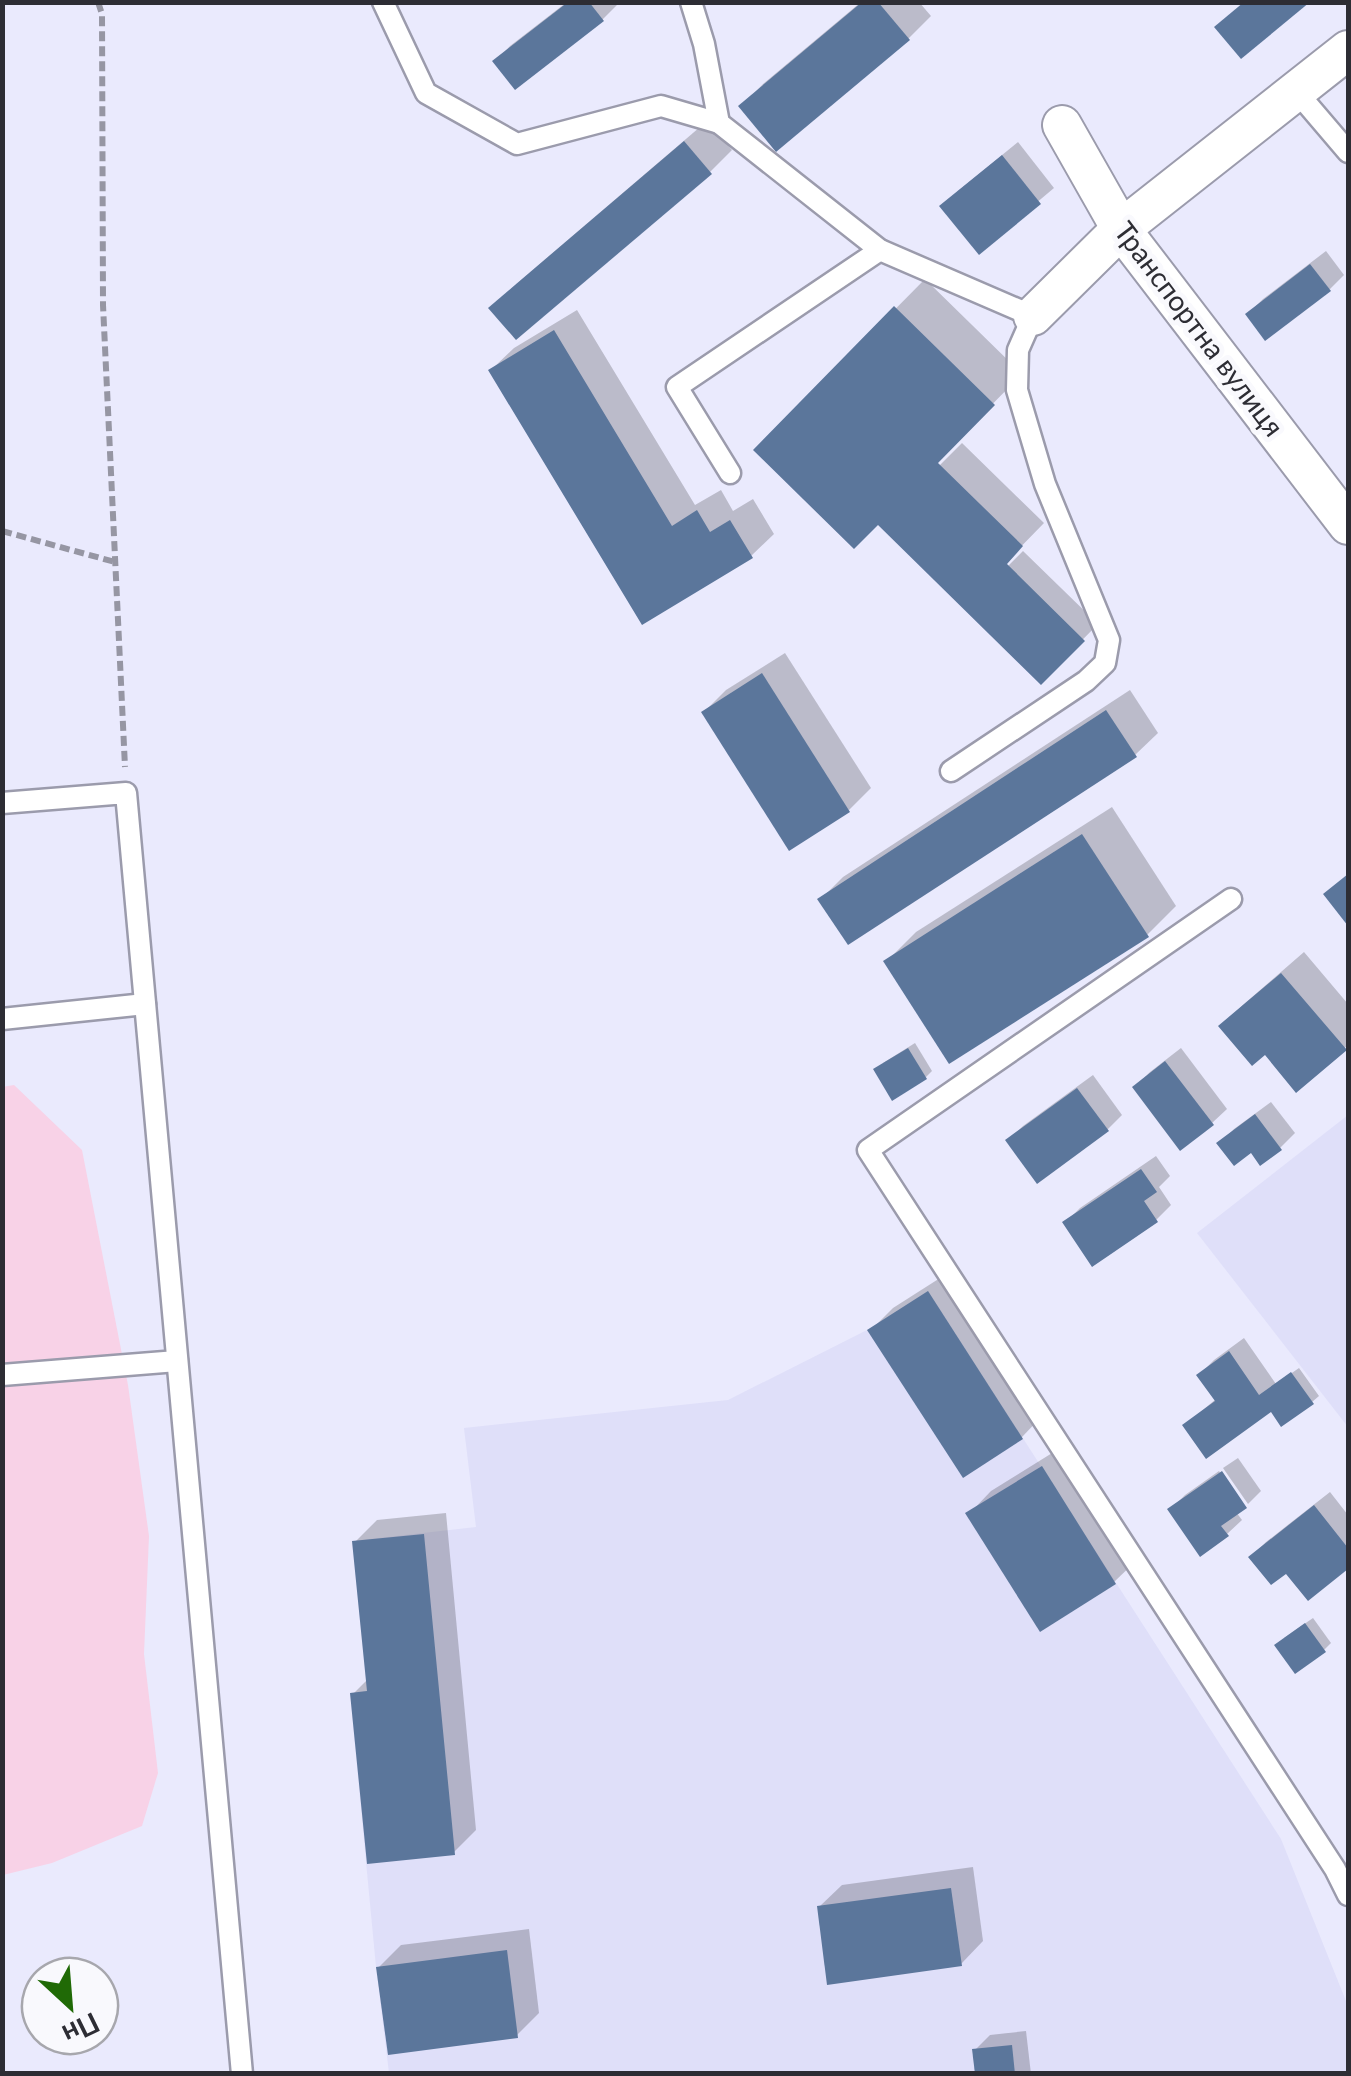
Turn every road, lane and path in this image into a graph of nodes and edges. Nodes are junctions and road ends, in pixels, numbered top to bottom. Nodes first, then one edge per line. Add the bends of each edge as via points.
1 (98, 2) edge
2 (384, 2) edge
3 (691, 2) edge
4 (1348, 50) edge
5 (1296, 92) junction
6 (719, 123) junction
7 (1062, 125) dead end
8 (1348, 152) edge
9 (1121, 229) junction
10 (880, 250) junction
11 (1033, 316) junction
12 (730, 473) dead end
13 (1348, 525) edge
14 (2, 531) edge
15 (115, 562) junction
16 (951, 771) dead end
17 (126, 794) junction
18 (2, 803) edge
19 (1231, 899) dead end
20 (145, 1004) junction
21 (2, 1019) edge
22 (177, 1361) junction
23 (2, 1376) edge
24 (1342, 1865) edge
25 (1348, 1895) edge
26 (242, 2074) edge

1 - 15 path
2 - 6 lane via 426,93 517,144 661,106
3 - 6 lane
4 - 5 street
5 - 8 lane
5 - 9 street
6 - 10 lane
7 - 9 street, Транспортна вулиця
9 - 11 street
9 - 13 street, Транспортна вулиця
10 - 11 lane
10 - 12 lane via 677,387
11 - 16 lane via 1018,350 1017,390 1045,484 1109,640 1105,663
14 - 15 path
15 - 17 path
17 - 18 lane
17 - 20 lane
19 - 24 lane via 868,1150
20 - 21 lane
20 - 22 lane
22 - 23 lane
22 - 26 lane
24 - 25 lane

